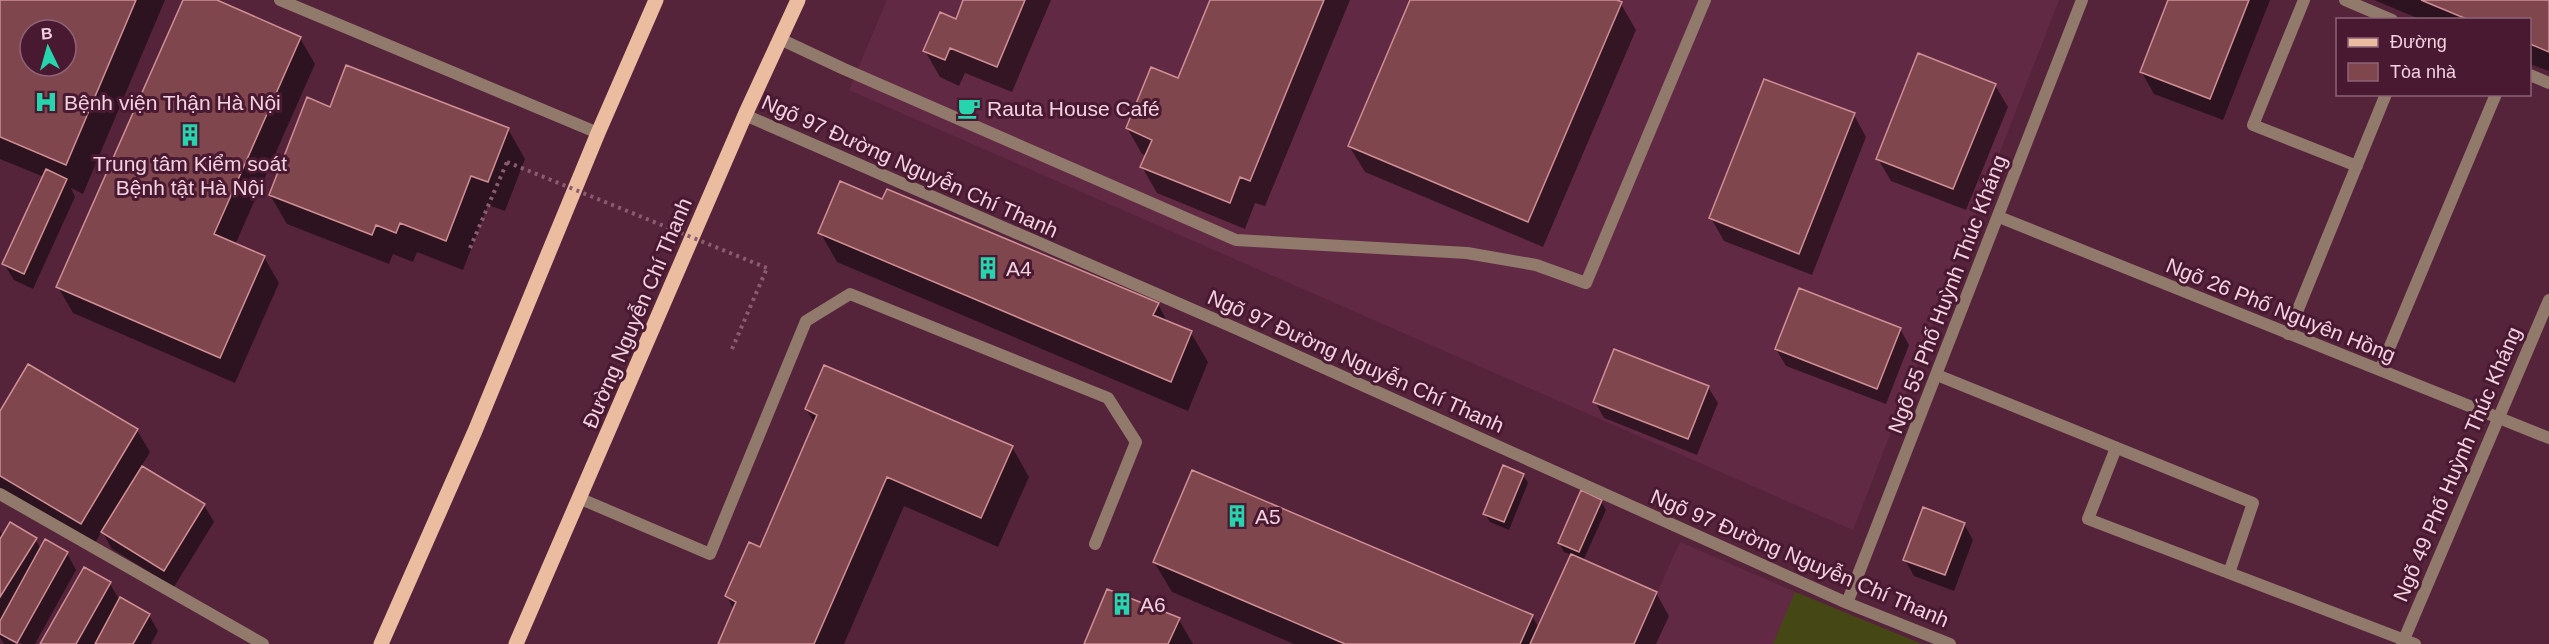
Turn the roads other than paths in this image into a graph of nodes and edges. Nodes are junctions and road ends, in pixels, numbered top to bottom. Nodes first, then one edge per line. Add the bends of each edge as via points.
1 (280, 0) edge
2 (656, 0) edge
3 (798, 0) edge
4 (1705, 0) edge
5 (2082, 0) edge
6 (2304, 0) edge
7 (2345, 0) edge
8 (2387, 18) edge
9 (780, 39) junction
10 (2531, 76) edge
11 (2549, 83) edge
12 (2385, 96) edge
13 (2495, 96) edge
14 (745, 115) junction
15 (598, 133) junction
16 (2357, 166) junction
17 (1998, 217) junction
18 (2549, 300) edge
19 (2288, 334) junction
20 (2380, 370) junction
21 (1937, 375) junction
22 (2499, 418) junction
23 (2549, 438) edge
24 (2116, 448) junction
25 (0, 494) edge
26 (581, 499) junction
27 (1095, 544) dead end
28 (2229, 573) junction
29 (1847, 603) junction
30 (2407, 642) edge
31 (262, 644) edge
32 (381, 644) edge
33 (516, 644) edge
34 (1950, 644) edge

1 - 15 street
2 - 15 main road
3 - 9 main road, Đường Nguyễn Chí Thanh
4 - 9 street via 1586,283 1536,265 1467,253 1236,240
5 - 17 street, Ngõ 55 Phố Huỳnh Thúc Kháng
6 - 16 street via 2253,125
7 - 8 street
9 - 14 main road, Đường Nguyễn Chí Thanh
10 - 11 street
12 - 16 street
13 - 20 street
14 - 26 main road, Đường Nguyễn Chí Thanh
14 - 29 street, Ngõ 97 Đường Nguyễn Chí Thanh via 1246,333
15 - 32 main road via 475,431
16 - 19 street
17 - 19 street, Ngõ 26 Phố Nguyên Hồng
17 - 21 street, Ngõ 55 Phố Huỳnh Thúc Kháng
18 - 22 street, Ngõ 49 Phố Huỳnh Thúc Kháng
19 - 20 street, Ngõ 26 Phố Nguyên Hồng
20 - 22 street, Ngõ 26 Phố Nguyên Hồng
21 - 24 street
21 - 29 street, Ngõ 55 Phố Huỳnh Thúc Kháng
22 - 23 street, Ngõ 26 Phố Nguyên Hồng
22 - 30 street, Ngõ 49 Phố Huỳnh Thúc Kháng
24 - 28 street via 2253,503
24 - 28 street via 2088,519
25 - 31 street
26 - 27 street via 710,554 806,321 850,294 1108,398 1136,442
26 - 33 main road, Đường Nguyễn Chí Thanh
28 - 30 street
29 - 34 street, Ngõ 97 Đường Nguyễn Chí Thanh

